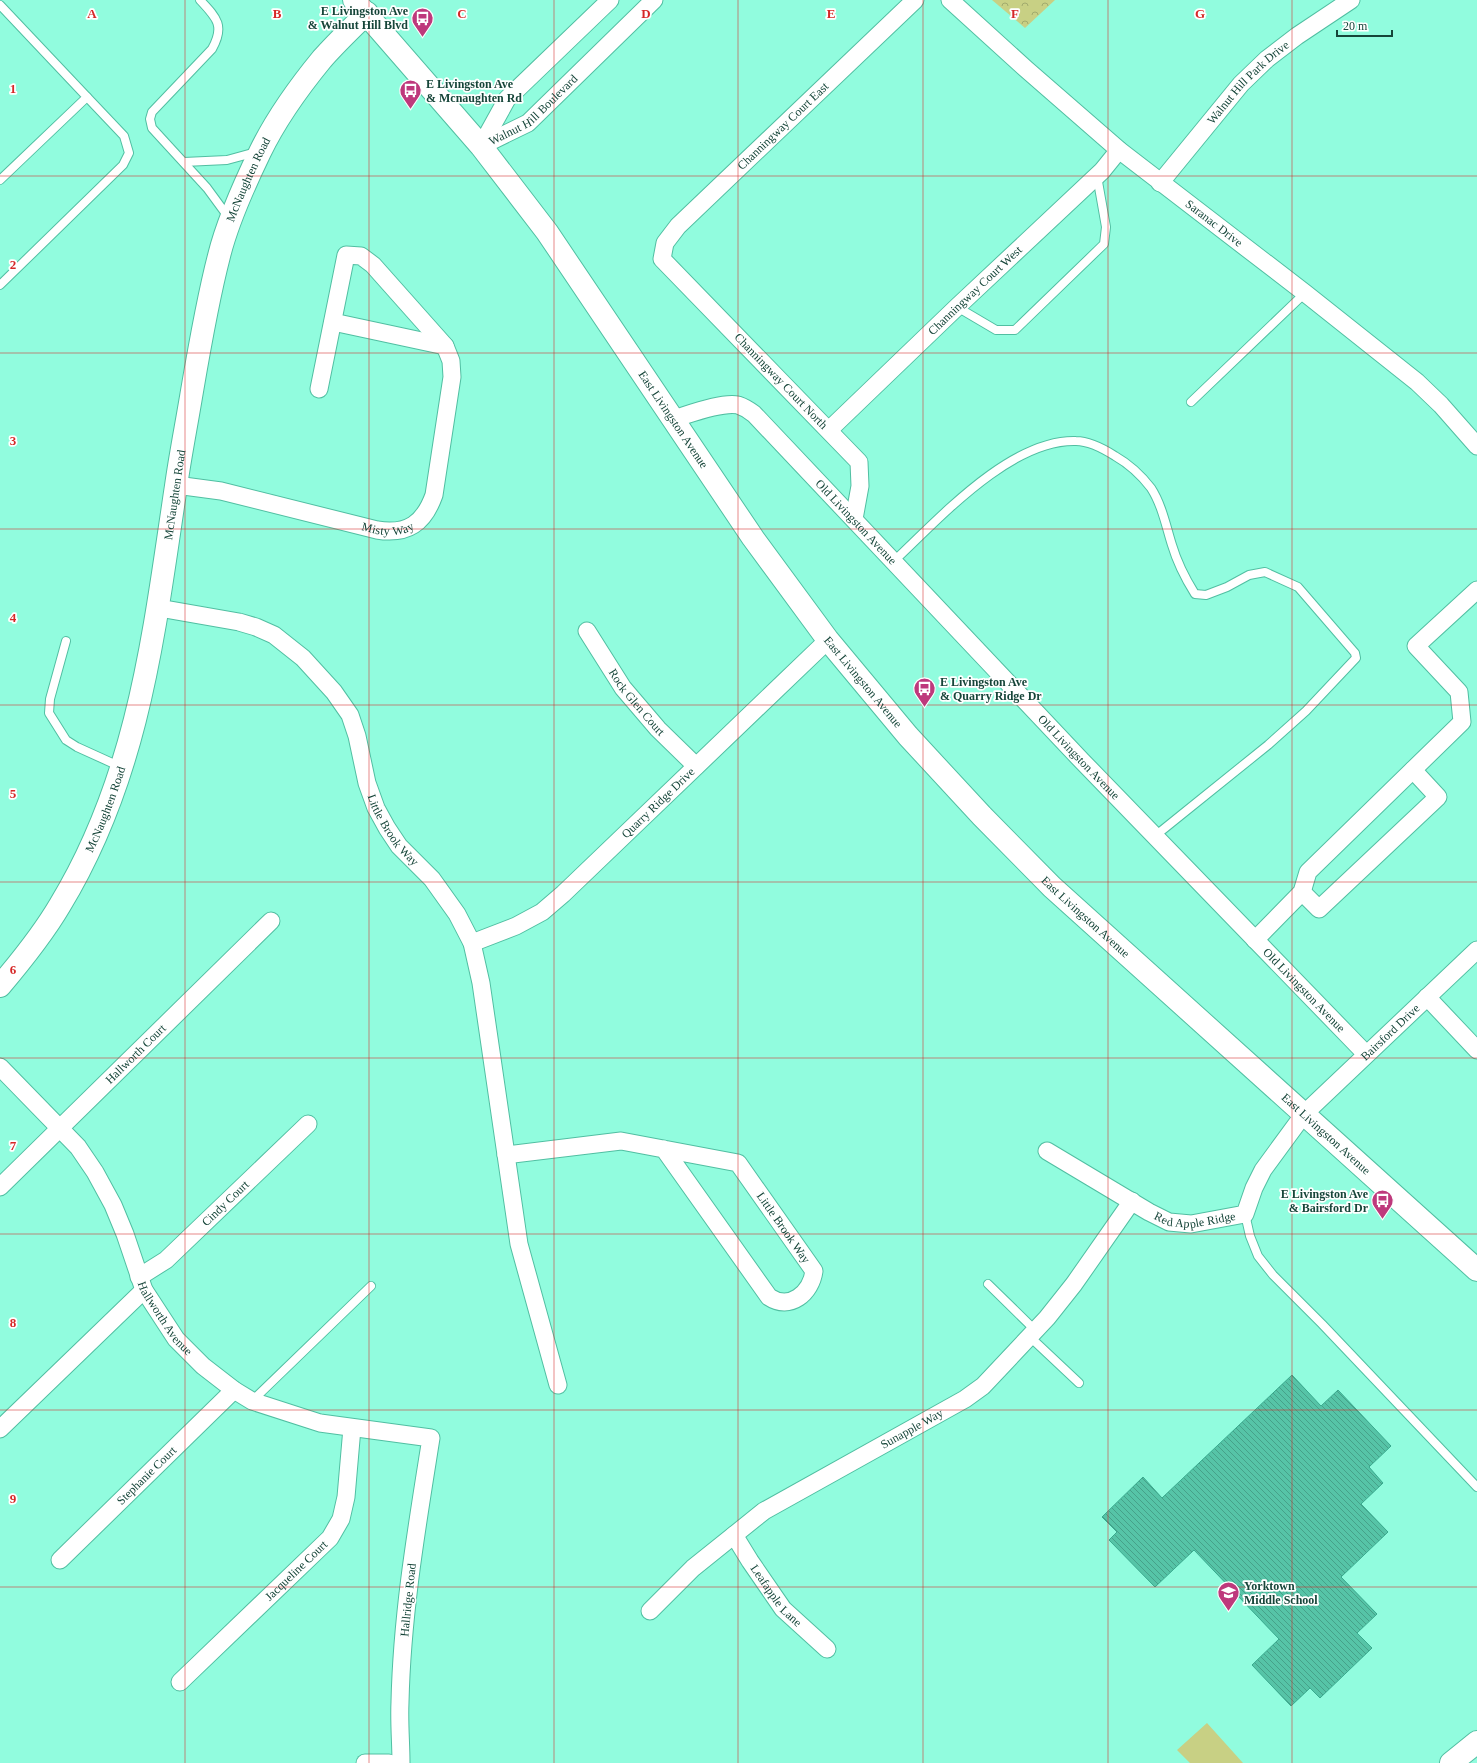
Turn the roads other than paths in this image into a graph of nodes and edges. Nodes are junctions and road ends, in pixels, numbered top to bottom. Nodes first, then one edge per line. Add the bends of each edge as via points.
1 (200, 0) edge
2 (610, 0) edge
3 (654, 0) edge
4 (915, 0) edge
5 (950, 0) edge
6 (1351, 0) edge
7 (0, 5) edge
8 (361, 7) edge
9 (87, 97) junction
10 (481, 146) junction
11 (1119, 150) junction
12 (261, 151) junction
13 (184, 162) junction
14 (1097, 176) junction
15 (0, 180) edge
16 (1160, 183) junction
17 (231, 220) junction
18 (662, 259) joint
19 (0, 285) edge
20 (1305, 293) junction
21 (957, 307) junction
22 (333, 322) junction
23 (445, 346) junction
24 (319, 389) dead end
25 (1191, 402) dead end
26 (674, 419) junction
27 (829, 430) junction
28 (1477, 446) edge
29 (176, 485) junction
30 (854, 519) junction
31 (893, 562) junction
32 (1477, 590) edge
33 (159, 608) junction
34 (587, 631) dead end
35 (828, 640) junction
36 (66, 641) dead end
37 (696, 766) junction
38 (122, 767) junction
39 (1413, 770) junction
40 (1155, 836) junction
41 (1302, 892) junction
42 (271, 921) dead end
43 (1255, 940) junction
44 (472, 943) junction
45 (1477, 950) edge
46 (0, 986) edge
47 (1427, 997) junction
48 (1477, 1050) edge
49 (1366, 1054) junction
50 (0, 1067) edge
51 (1304, 1114) junction
52 (308, 1124) dead end
53 (60, 1129) junction
54 (664, 1149) junction
55 (1047, 1151) dead end
56 (506, 1155) junction
57 (0, 1187) edge
58 (1132, 1201) junction
59 (1245, 1214) junction
60 (1477, 1270) edge
61 (142, 1283) junction
62 (988, 1284) dead end
63 (371, 1286) dead end
64 (1032, 1333) junction
65 (1079, 1383) dead end
66 (558, 1385) dead end
67 (234, 1390) junction
68 (252, 1401) junction
69 (352, 1428) junction
70 (0, 1429) edge
71 (431, 1438) joint
72 (1477, 1487) edge
73 (734, 1535) junction
74 (60, 1560) dead end
75 (650, 1611) dead end
76 (827, 1649) dead end
77 (180, 1682) dead end
78 (1477, 1742) edge
79 (364, 1763) edge
80 (389, 1763) edge
81 (401, 1763) edge
82 (1451, 1763) edge

1 - 13 lane via 213,14 219,27 218,38 212,49 152,112 150,119 152,128
2 - 10 street, Walnut Hill Boulevard via 507,99
3 - 10 street, Walnut Hill Boulevard via 528,123
4 - 18 street, Channingway Court East via 678,226 665,243
5 - 11 street, Saranac Drive
6 - 16 street, Walnut Hill Park Drive via 1296,36 1267,59 1241,84
7 - 9 lane
8 - 10 main road, East Livingston Avenue
8 - 12 main road, McNaughten Road via 298,90
9 - 15 lane
9 - 19 lane via 124,136 129,153 123,165
10 - 26 main road, East Livingston Avenue via 551,238
11 - 14 street, Channingway Court West
11 - 16 street, Saranac Drive
12 - 13 lane via 228,160
12 - 17 main road, McNaughten Road
13 - 17 lane
14 - 21 street, Channingway Court West
14 - 21 lane via 1106,226 1104,244 1015,330 996,330
16 - 20 street, Saranac Drive
17 - 29 main road, McNaughten Road via 219,254
18 - 27 street, Channingway Court North
20 - 25 lane
20 - 28 street, Saranac Drive via 1417,382
21 - 27 street, Channingway Court West
22 - 23 street
22 - 23 street, Misty Way via 346,255 361,256 373,265
22 - 24 street, Misty Way
23 - 29 street, Misty Way via 452,361 452,377 434,495 430,507 414,526 390,532 377,530 221,491
26 - 30 street, Old Livingston Avenue via 728,405 746,408
26 - 35 main road, East Livingston Avenue via 753,538
27 - 30 street, Channingway Court North via 859,462 860,486
29 - 33 main road, McNaughten Road
30 - 31 street, Old Livingston Avenue
31 - 40 street, Old Livingston Avenue
31 - 40 lane via 967,493 1003,465 1045,445 1076,440 1103,448 1129,464 1151,488 1163,513 1184,578 1195,594 1206,594 1227,587 1249,575 1265,572 1298,587 1355,653 1356,658 1306,711 1268,745
32 - 39 street via 1416,646 1459,692 1462,722
33 - 38 main road, McNaughten Road via 144,683
33 - 44 street, Little Brook Way via 256,627 274,635 308,664 334,692 350,715 367,783 387,828 399,846 446,897
34 - 37 street, Rock Glen Court via 623,688 658,729
35 - 37 street, Quarry Ridge Drive
35 - 51 main road, East Livingston Avenue via 913,742 1047,882
36 - 38 lane via 50,699 49,713 66,740
37 - 44 street, Quarry Ridge Drive via 542,912 516,926
38 - 46 main road, McNaughten Road via 91,847 60,905 36,941
39 - 41 street via 1308,872
39 - 41 street via 1438,796 1319,909
40 - 43 street, Old Livingston Avenue
41 - 43 street
42 - 53 street, Hallworth Court
43 - 49 street, Old Livingston Avenue
44 - 56 street, Little Brook Way via 481,983
45 - 47 street, Bairsford Drive
47 - 48 street
47 - 49 street, Bairsford Drive
49 - 51 street, Bairsford Drive
50 - 53 street, Hallworth Avenue
51 - 59 street, Red Apple Ridge via 1263,1170
51 - 60 main road, East Livingston Avenue
52 - 61 street, Cindy Court
53 - 57 street, Hallworth Court
53 - 61 street, Hallworth Avenue via 78,1147 113,1205
54 - 54 street, Little Brook Way via 738,1163 814,1271 813,1281 807,1290 797,1298 785,1302 776,1302 769,1297
54 - 56 street, Little Brook Way via 621,1141
55 - 58 street, Red Apple Ridge
56 - 66 street, Little Brook Way via 519,1244
58 - 59 street, Red Apple Ridge via 1169,1222 1191,1224
58 - 64 street, Sunapple Way via 1074,1284
59 - 72 lane via 1258,1256 1273,1275
61 - 67 street, Hallworth Avenue via 176,1339 203,1366
61 - 70 street, Cindy Court
62 - 64 lane
63 - 68 lane
64 - 65 lane
64 - 73 street, Sunapple Way via 983,1386 965,1399 764,1511
67 - 68 street, Hallworth Avenue
67 - 74 street, Stephanie Court
68 - 69 street, Hallworth Avenue via 320,1423
69 - 71 street, Hallworth Avenue
69 - 77 street, Jacqueline Court via 346,1497 341,1519 330,1538
71 - 81 street, Hallridge Road via 413,1548 405,1622 400,1703
73 - 75 street, Sunapple Way via 693,1568
73 - 76 street, Leafapple Lane via 783,1608
78 - 82 main road
79 - 80 street

